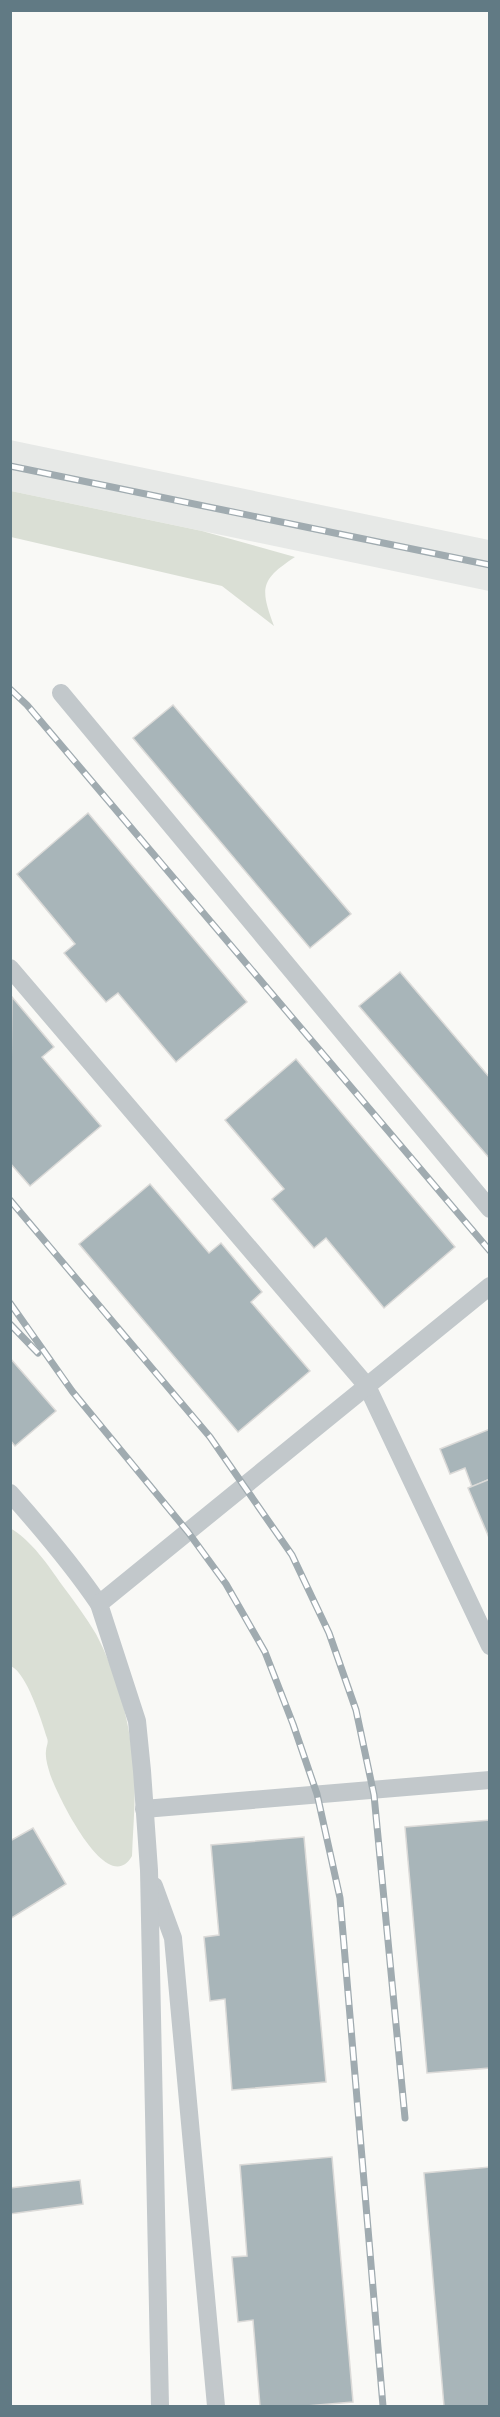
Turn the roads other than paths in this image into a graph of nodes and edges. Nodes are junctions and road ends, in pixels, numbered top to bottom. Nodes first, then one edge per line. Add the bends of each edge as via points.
1 (61, 693) dead end
2 (10, 968) edge
3 (489, 1209) edge
4 (489, 1286) edge
5 (367, 1386) junction
6 (10, 1493) edge
7 (99, 1604) junction
8 (489, 1646) edge
9 (489, 1780) edge
10 (144, 1809) junction
11 (148, 1870) junction
12 (160, 2406) edge
13 (216, 2406) edge

1 - 3 lane
2 - 5 lane
4 - 5 lane
5 - 7 lane
5 - 8 lane
6 - 7 lane via 55,1544
7 - 10 lane via 137,1721
9 - 10 lane
10 - 11 lane
11 - 12 lane
11 - 13 lane via 173,1938

